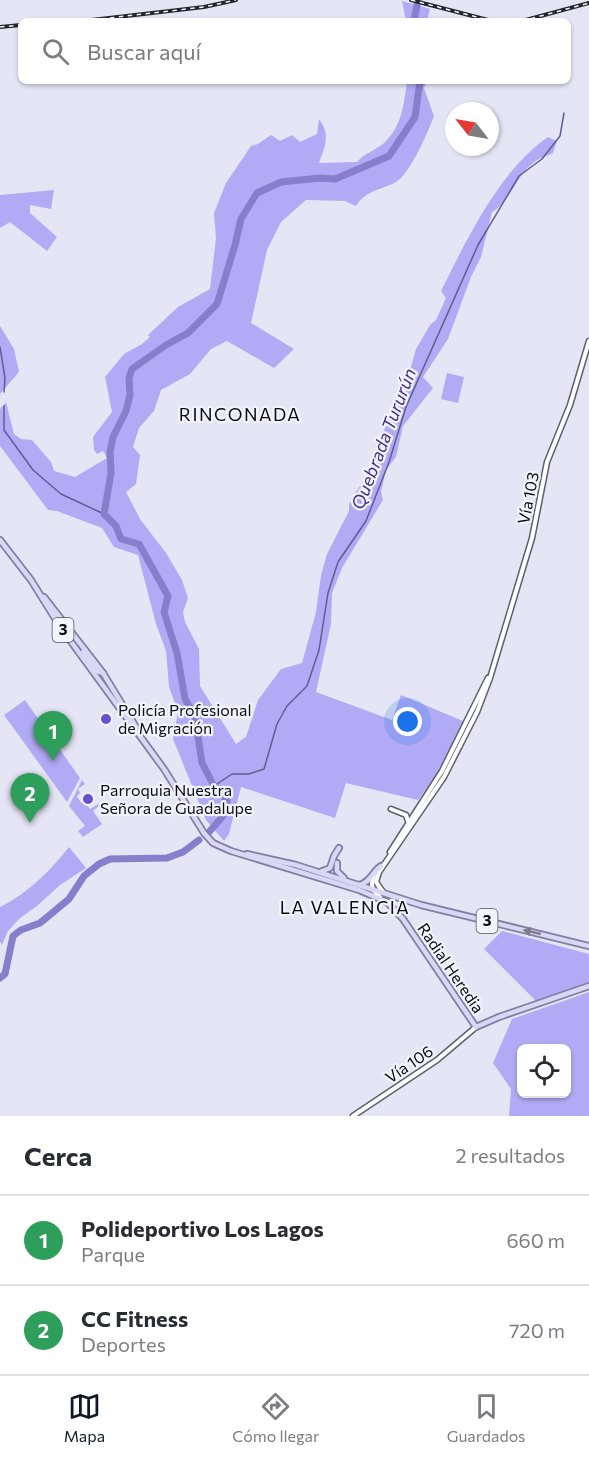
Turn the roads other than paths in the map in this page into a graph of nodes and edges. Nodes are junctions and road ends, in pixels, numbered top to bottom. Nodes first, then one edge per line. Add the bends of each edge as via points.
1 (589, 341) edge
2 (0, 540) edge
3 (31, 580) junction
4 (61, 628) junction
5 (496, 661) junction
6 (103, 673) junction
7 (484, 693) junction
8 (134, 728) junction
9 (140, 735) junction
10 (457, 743) junction
11 (423, 808) junction
12 (391, 809) dead end
13 (416, 813) junction
14 (414, 823) junction
15 (393, 847) junction
16 (339, 848) dead end
17 (231, 851) junction
18 (256, 859) junction
19 (338, 863) dead end
20 (381, 866) junction
21 (318, 872) junction
22 (333, 876) junction
23 (351, 883) junction
24 (357, 885) junction
25 (373, 891) junction
26 (380, 898) junction
27 (399, 899) junction
28 (421, 905) junction
29 (393, 907) junction
30 (589, 946) edge
31 (589, 985) edge
32 (476, 1028) junction
33 (352, 1116) edge

1 - 5 main road, Vía 103 via 570,405 547,462 532,538
2 - 3 main road, Radial Heredia / 3
3 - 4 main road, Radial Heredia / 3
3 - 6 main road
4 - 6 main road via 97,671
4 - 8 main road, Radial Heredia / 3
5 - 7 main road, Vía 103
5 - 10 main road, Vía 103
6 - 8 main road via 104,681
6 - 9 main road
7 - 10 main road
7 - 11 main road, Vía 103 via 452,763
8 - 9 main road, Radial Heredia / 3
9 - 17 main road, Radial Heredia / 3 via 209,839
10 - 11 main road
10 - 13 main road, Vía 103
11 - 13 main road
11 - 14 main road, Vía 103
12 - 15 main road via 406,815 408,820
13 - 14 main road
13 - 15 main road, Vía 103
14 - 27 main road, Vía 103 via 376,879 380,890
15 - 20 main road, Vía 103
16 - 21 main road via 330,868
17 - 18 main road, Radial Heredia / 3
17 - 21 main road, Radial Heredia / 3
18 - 22 main road via 328,878
18 - 26 main road, Radial Heredia / 3
19 - 23 main road via 338,873
20 - 24 main road via 366,882
20 - 25 main road, Vía 103 via 373,878
21 - 22 main road, Radial Heredia / 3
22 - 23 main road, Radial Heredia / 3
23 - 24 main road, Radial Heredia / 3
24 - 25 main road, Radial Heredia / 3
25 - 26 main road
25 - 27 main road, Radial Heredia / 3
26 - 29 main road, Radial Heredia / 3
27 - 28 main road, Radial Heredia / 3
28 - 29 main road via 401,902
30 -> 28 main road, Radial Heredia / 3
29 - 32 main road, Radial Heredia / 3
31 - 32 main road, Radial Heredia
32 - 33 main road, Vía 106 via 437,1060

